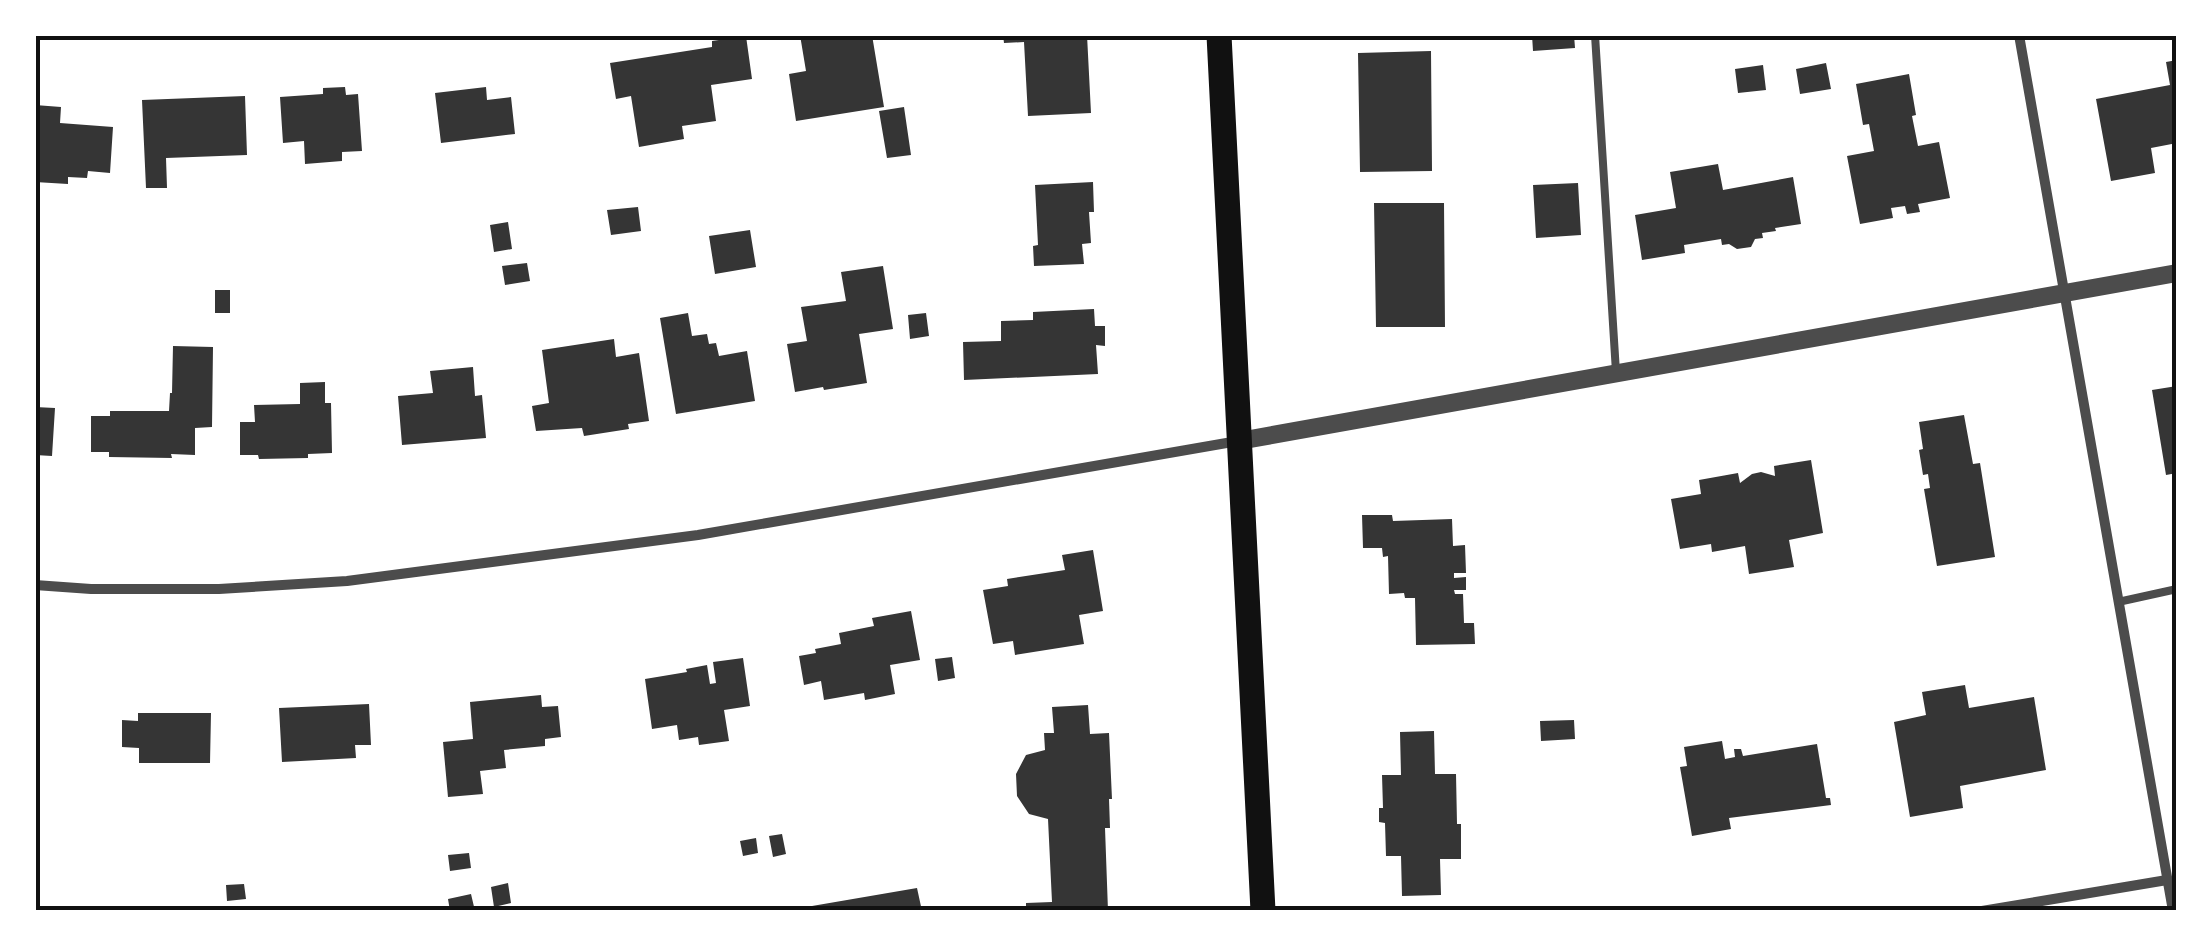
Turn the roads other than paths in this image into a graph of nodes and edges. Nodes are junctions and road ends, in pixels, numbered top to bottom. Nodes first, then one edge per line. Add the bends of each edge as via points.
1 (1219, 35) edge
2 (1595, 35) edge
3 (2019, 35) edge
4 (2177, 274) edge
5 (2064, 294) junction
6 (1616, 372) junction
7 (1239, 441) junction
8 (35, 585) edge
9 (2177, 589) edge
10 (2118, 602) junction
11 (2167, 880) junction
12 (1263, 911) edge
13 (1982, 911) edge
14 (2173, 911) edge

1 - 7 main road
2 - 6 lane
3 - 5 street
4 - 5 street
5 - 6 street
5 - 10 street
6 - 7 street
7 - 8 street via 698,534 347,581 219,589
7 - 12 main road
9 - 10 lane
10 - 11 street
11 - 13 street
11 - 14 street

